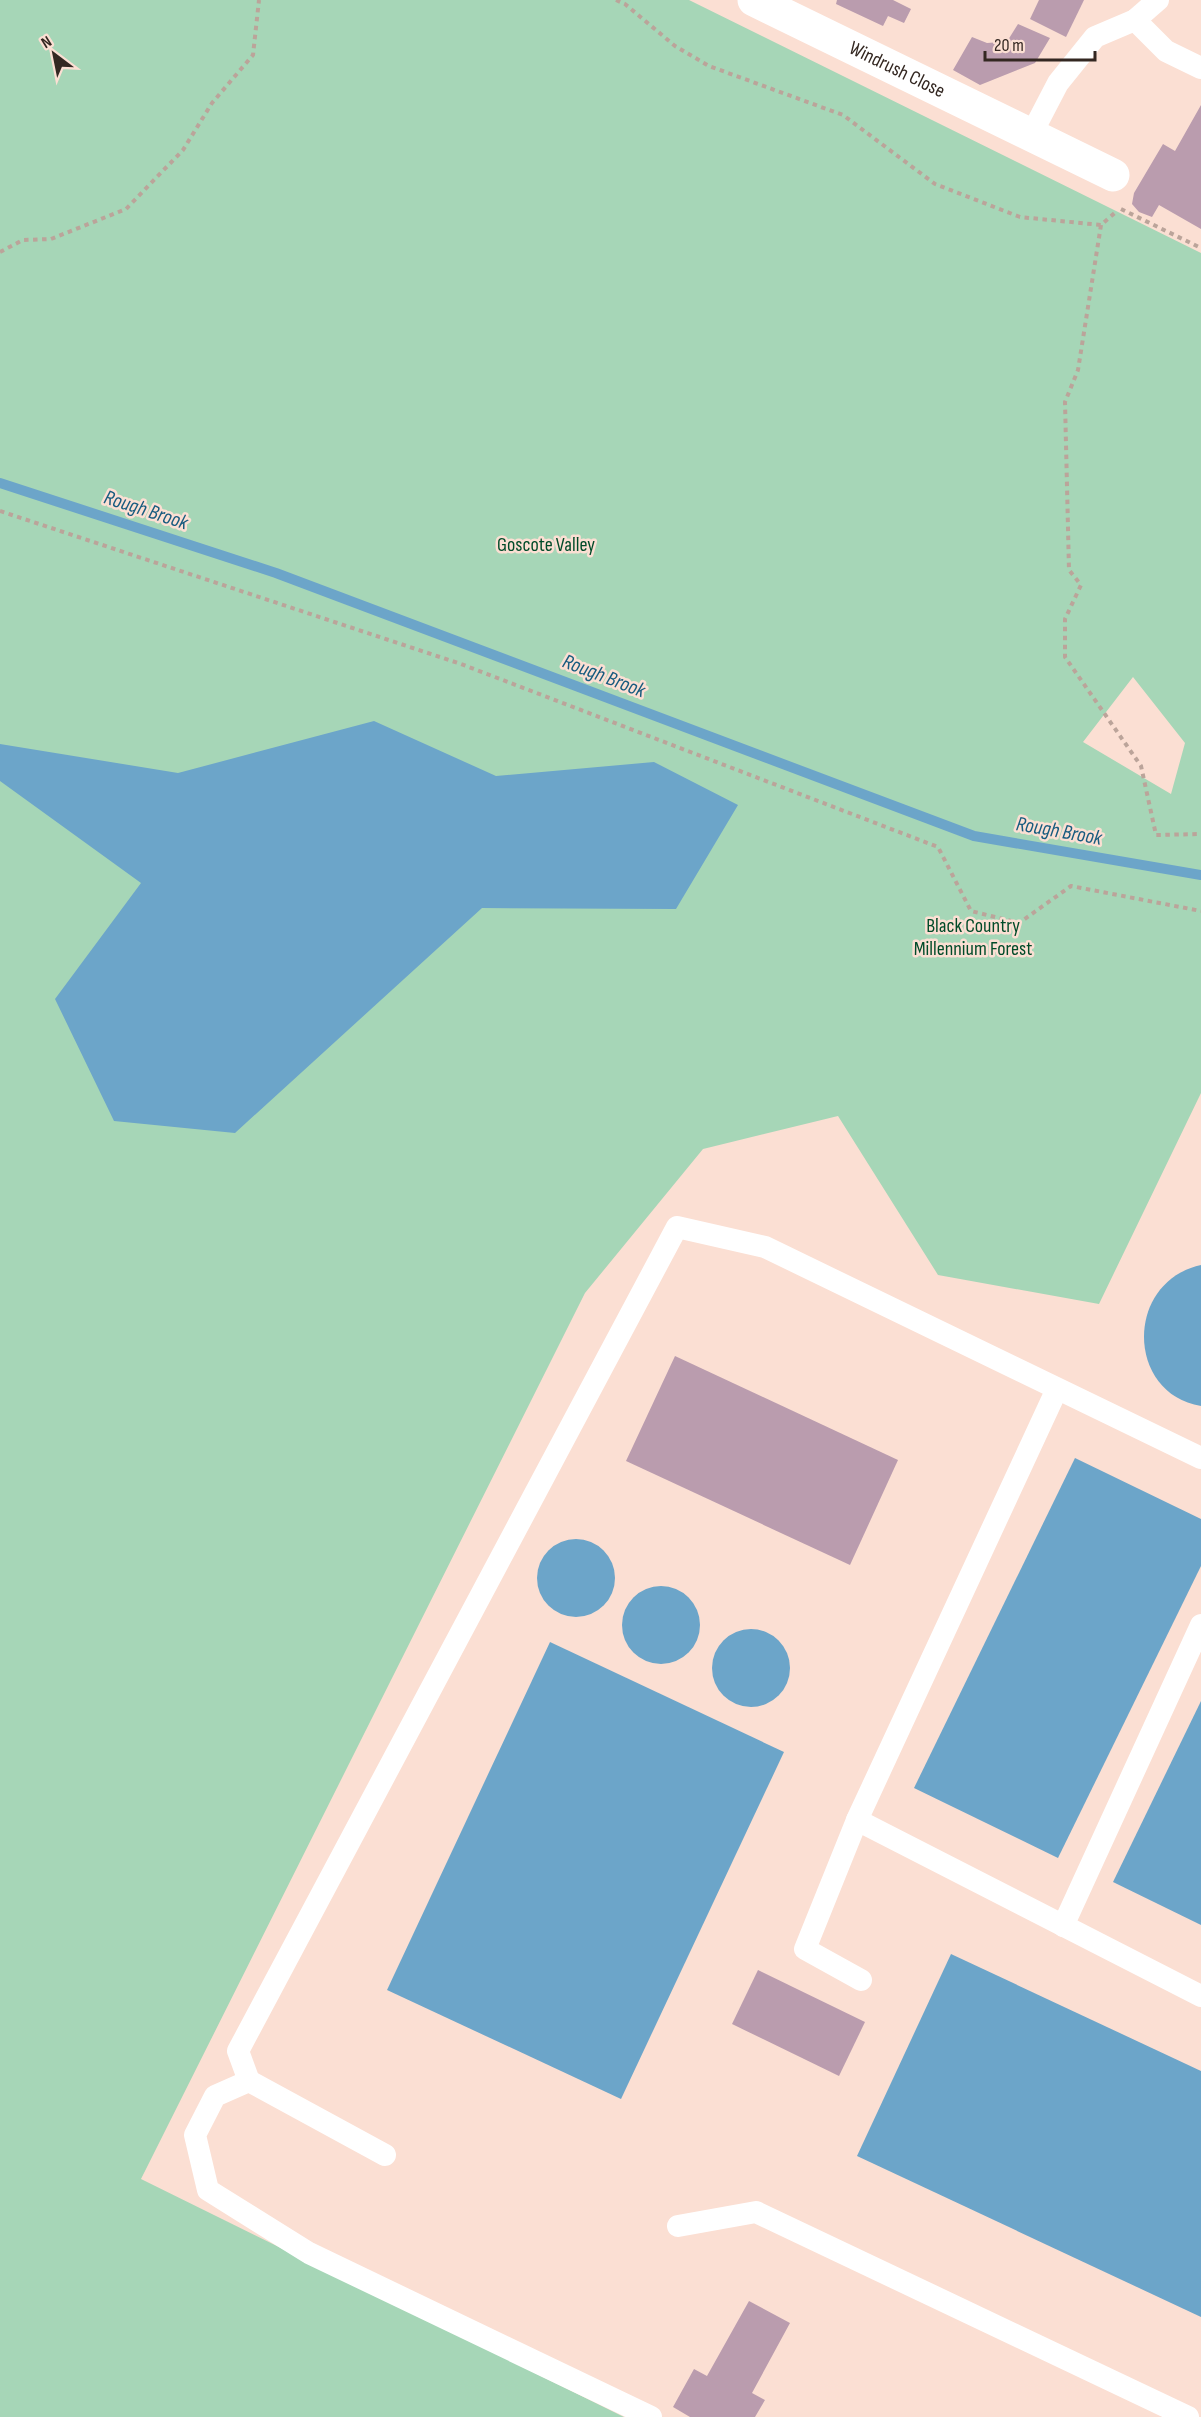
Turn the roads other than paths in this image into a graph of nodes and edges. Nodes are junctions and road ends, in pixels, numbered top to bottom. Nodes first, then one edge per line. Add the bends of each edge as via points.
1 (1158, 0) edge
2 (761, 2) edge
3 (1135, 20) junction
4 (1201, 68) edge
5 (1032, 134) junction
6 (1113, 175) dead end
7 (1058, 1389) junction
8 (1201, 1458) edge
9 (1201, 1625) edge
10 (857, 1820) junction
11 (1064, 1926) junction
12 (861, 1980) dead end
13 (1201, 1996) edge
14 (249, 2081) junction
15 (385, 2156) dead end
16 (678, 2226) dead end
17 (651, 2417) edge
18 (1188, 2417) edge

1 - 3 lane
2 - 5 street, Windrush Close
3 - 4 lane via 1166,51
3 - 5 lane via 1095,37 1058,83
5 - 6 street, Windrush Close
7 - 8 lane
7 - 10 lane
7 - 14 lane via 765,1247 677,1227 238,2051
9 - 11 lane
10 - 11 lane
10 - 12 lane via 805,1949
11 - 13 lane
14 - 15 lane
14 - 17 lane via 215,2096 195,2135 208,2190 309,2253
16 - 18 lane via 756,2212

